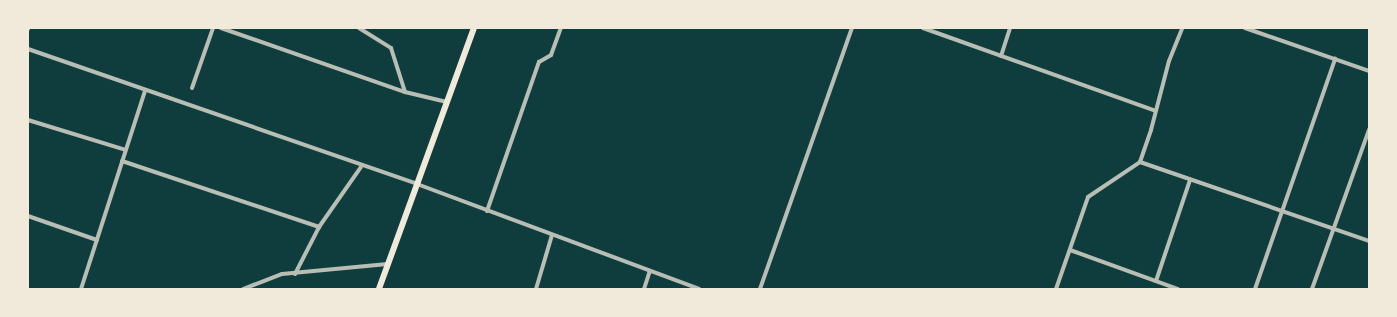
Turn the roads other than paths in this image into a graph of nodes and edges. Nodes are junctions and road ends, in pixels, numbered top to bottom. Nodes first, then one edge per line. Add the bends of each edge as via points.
1 (212, 28) edge
2 (221, 28) edge
3 (359, 28) edge
4 (474, 28) edge
5 (561, 28) edge
6 (852, 28) edge
7 (923, 28) edge
8 (1010, 28) edge
9 (1182, 28) edge
10 (1245, 28) edge
11 (28, 49) edge
12 (1001, 56) junction
13 (1335, 59) junction
14 (1369, 72) edge
15 (192, 88) dead end
16 (145, 91) junction
17 (405, 92) junction
18 (447, 102) junction
19 (1156, 111) junction
20 (28, 120) edge
21 (1369, 130) edge
22 (126, 150) junction
23 (122, 161) junction
24 (1140, 162) junction
25 (361, 166) junction
26 (1190, 180) junction
27 (417, 184) junction
28 (487, 211) junction
29 (1282, 211) junction
30 (28, 216) edge
31 (319, 227) junction
32 (1333, 229) junction
33 (552, 235) junction
34 (97, 240) junction
35 (1369, 241) edge
36 (1070, 250) junction
37 (388, 264) junction
38 (650, 271) junction
39 (295, 274) junction
40 (1156, 281) junction
41 (82, 289) edge
42 (244, 289) edge
43 (379, 289) edge
44 (536, 289) edge
45 (644, 289) edge
46 (699, 289) edge
47 (760, 289) edge
48 (1056, 289) edge
49 (1178, 289) edge
50 (1255, 289) edge
51 (1312, 289) edge

1 - 15 street
2 - 17 street
3 - 17 street via 391,48
4 - 18 main road
5 - 28 street via 551,54 539,62
6 - 47 street
7 - 12 street
8 - 12 street
9 - 19 street via 1169,61
10 - 13 street
11 - 16 street
12 - 19 street
13 - 14 street
13 - 29 street
16 - 22 street
16 - 25 street
17 - 18 street
18 - 27 main road
19 - 24 street
20 - 22 street
21 - 32 street
22 - 23 street
23 - 31 street
23 - 34 street
24 - 26 street
24 - 36 street via 1088,197
25 - 27 street
25 - 31 street
26 - 29 street
26 - 40 street
27 - 28 street
27 - 37 main road
28 - 33 street
29 - 32 street
29 - 50 street
30 - 34 street
31 - 39 street
32 - 35 street
32 - 51 street
33 - 38 street
33 - 44 street
34 - 41 street
36 - 40 street
36 - 48 street
37 - 39 street
37 - 43 main road
38 - 45 street
38 - 46 street
39 - 42 street via 282,274
40 - 49 street

